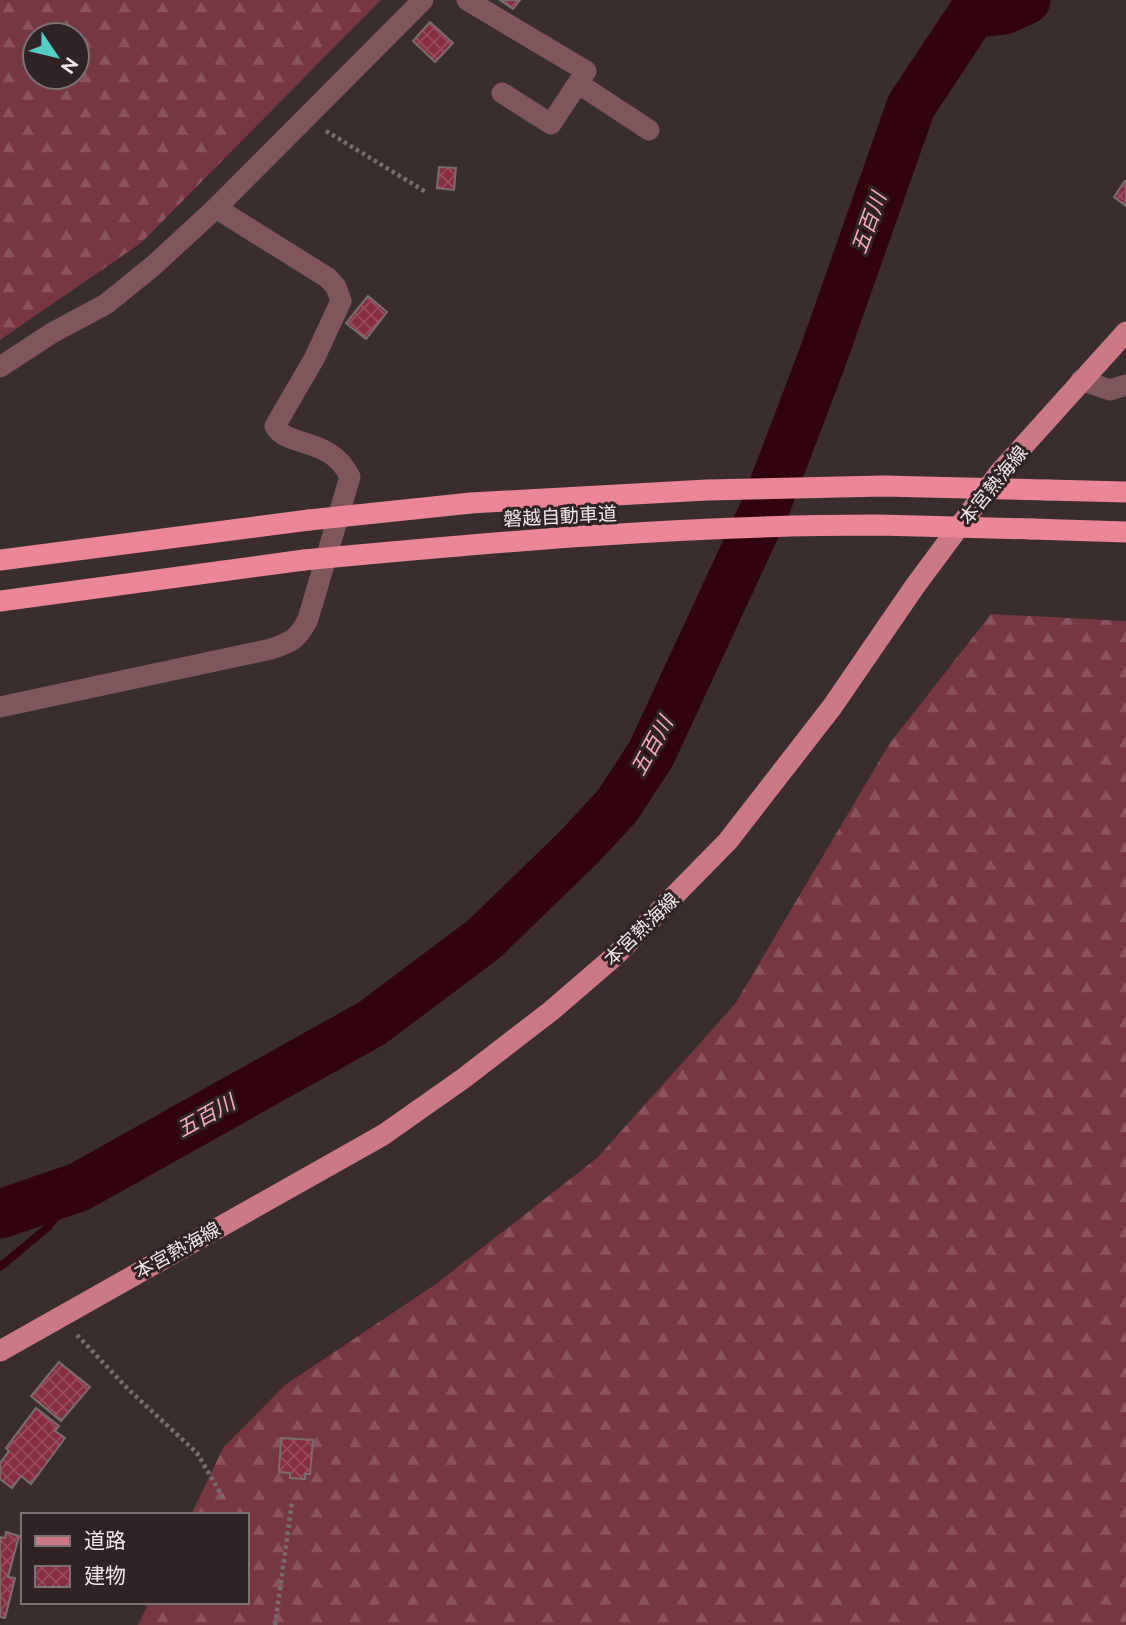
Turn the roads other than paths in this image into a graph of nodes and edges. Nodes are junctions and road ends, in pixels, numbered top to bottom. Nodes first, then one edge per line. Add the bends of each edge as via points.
1 (423, 0) edge
2 (467, 0) edge
3 (579, 84) junction
4 (502, 93) dead end
5 (649, 131) dead end
6 (216, 208) junction
7 (1126, 332) edge
8 (0, 367) edge
9 (1081, 380) junction
10 (1121, 389) edge
11 (1126, 492) edge
12 (1126, 532) edge
13 (0, 560) edge
14 (0, 601) edge
15 (0, 706) edge
16 (0, 1350) edge

1 - 6 street
2 - 3 street via 586,71
3 - 4 street via 551,124
3 - 5 street
6 - 8 street via 106,304
6 - 15 street via 328,278 341,300 275,426 283,436 326,450 350,477 309,619 291,643 271,649
7 - 9 main road, 本宮熱海線
9 - 10 street
9 - 16 main road, 本宮熱海線 via 999,473 832,707 728,841 616,955 497,1053 383,1135
11 - 13 highway, 磐越自動車道, bridge via 883,486 471,502
12 - 14 highway, 磐越自動車道, bridge via 877,525 487,542 304,560

